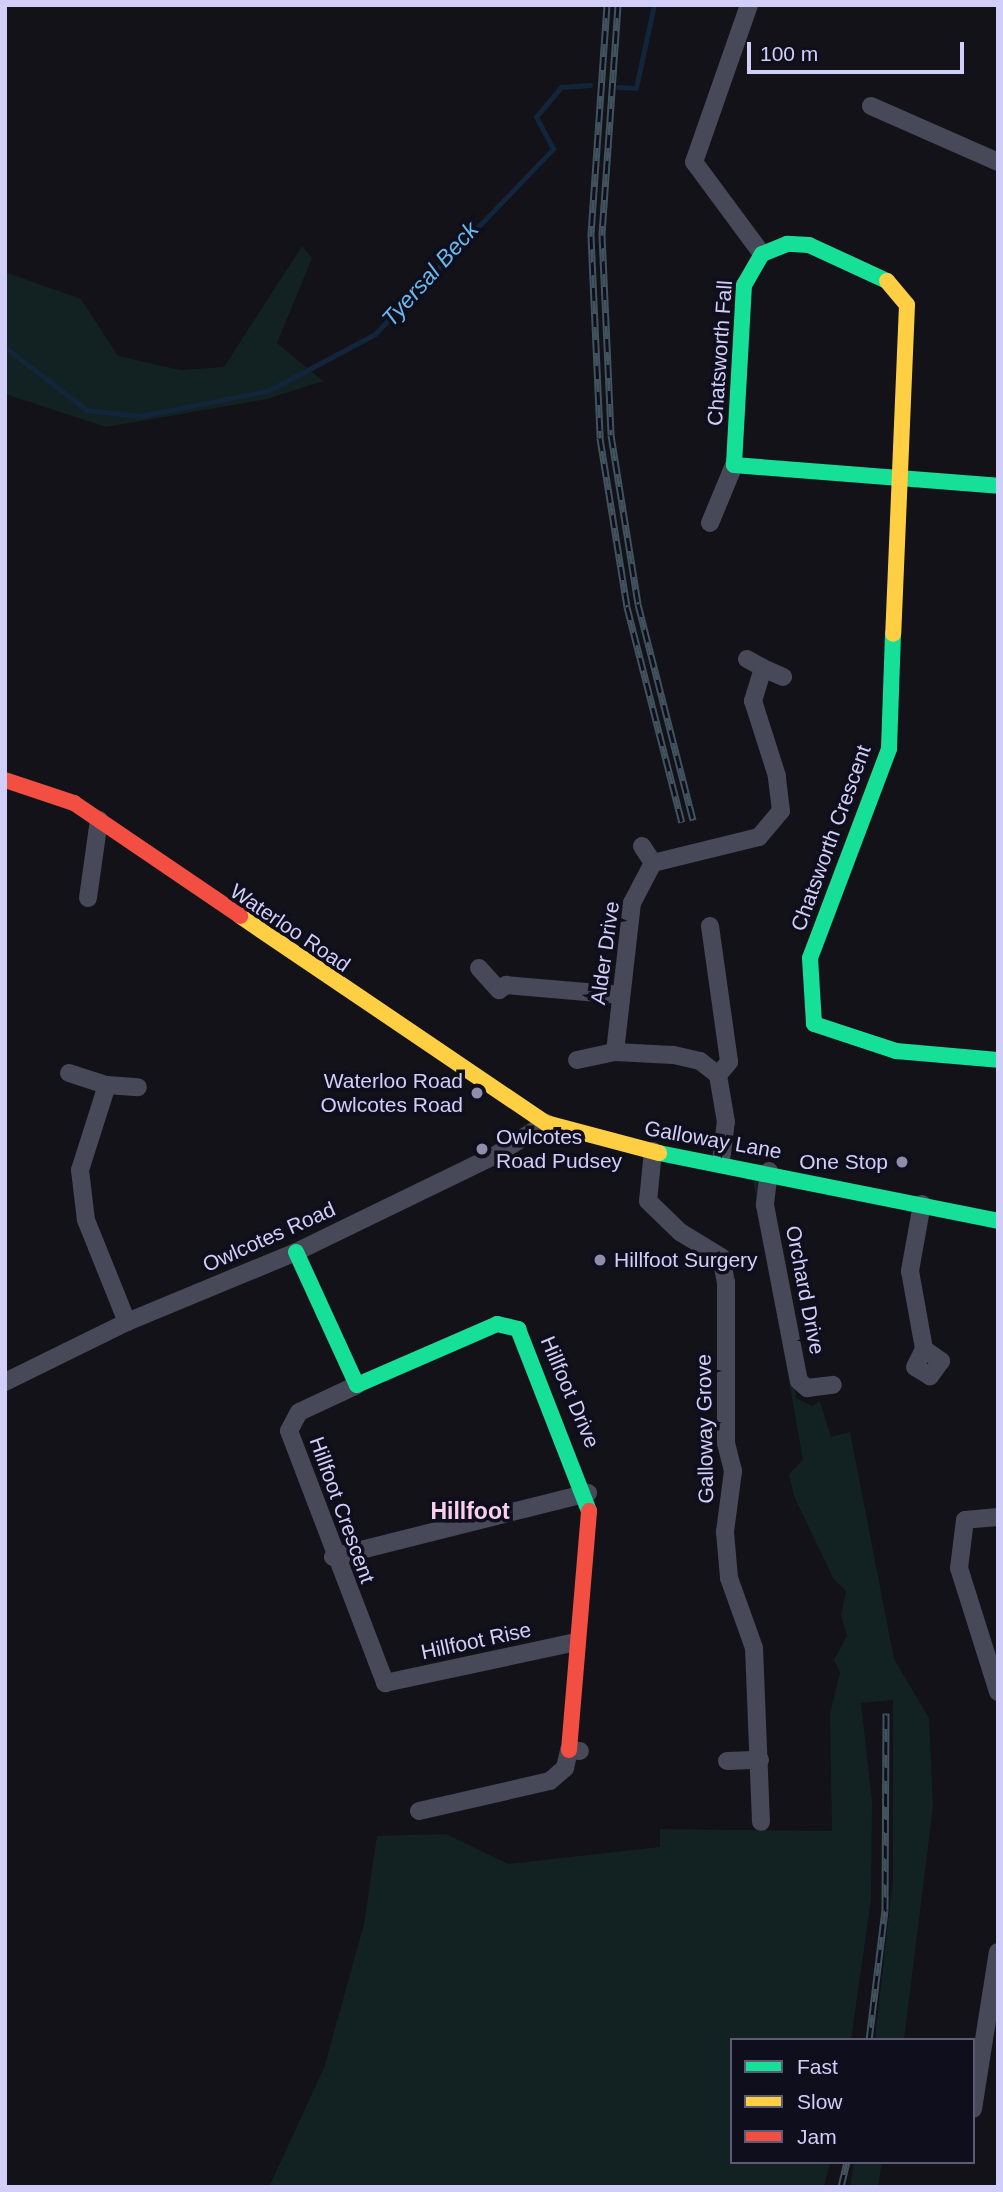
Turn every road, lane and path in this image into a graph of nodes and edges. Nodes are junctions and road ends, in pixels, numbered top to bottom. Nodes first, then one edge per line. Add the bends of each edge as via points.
1 (749, 5) edge
2 (871, 106) dead end
3 (998, 162) edge
4 (762, 254) junction
5 (734, 466) junction
6 (899, 477) junction
7 (998, 486) edge
8 (710, 523) dead end
9 (782, 677) dead end
10 (5, 780) edge
11 (99, 820) junction
12 (642, 846) dead end
13 (653, 863) junction
14 (88, 898) dead end
15 (710, 926) dead end
16 (479, 968) dead end
17 (621, 995) junction
18 (615, 1052) junction
19 (577, 1060) dead end
20 (998, 1060) edge
21 (69, 1073) dead end
22 (718, 1074) junction
23 (107, 1086) junction
24 (138, 1087) dead end
25 (546, 1123) junction
26 (653, 1152) junction
27 (721, 1161) junction
28 (769, 1171) junction
29 (922, 1204) junction
30 (998, 1221) edge
31 (296, 1252) junction
32 (127, 1322) junction
33 (924, 1349) dead end
34 (5, 1382) edge
35 (357, 1385) junction
36 (834, 1385) dead end
37 (588, 1493) junction
38 (998, 1517) edge
39 (333, 1557) junction
40 (577, 1642) junction
41 (386, 1684) joint
42 (998, 1692) edge
43 (574, 1751) joint
44 (760, 1760) junction
45 (727, 1761) dead end
46 (419, 1811) dead end
47 (761, 1822) dead end
48 (998, 1952) edge
49 (994, 2003) edge
50 (975, 2099) edge

1 - 4 street via 694,162
2 - 3 street
4 - 5 street, Chatsworth Fall via 744,285
4 - 6 street via 787,244 809,245 888,281 905,295
5 - 6 street
5 - 8 street, Chatsworth Fall
6 - 7 street
6 - 20 street, Chatsworth Crescent via 889,749 817,934 809,1007 820,1029 896,1051
9 - 13 street via 755,664 752,701 778,776 781,811 759,837
10 - 11 street, Waterloo Road via 50,792
11 - 14 street
11 - 25 street, Waterloo Road
12 - 13 street
13 - 17 street, Alder Drive via 632,903
15 - 22 street via 729,1062
16 - 17 street via 499,990 506,985
17 - 18 street, Alder Drive
18 - 19 street
18 - 22 street via 673,1055 700,1061
21 - 23 street
22 - 27 street via 726,1122
23 - 24 street
23 - 32 street via 80,1170 86,1220
25 - 26 street, Galloway Lane
25 - 31 street, Owlcotes Road via 494,1156
26 - 27 street, Galloway Lane
26 - 44 street, Galloway Grove via 648,1201 680,1232 721,1257 726,1282 726,1443 733,1471 725,1532 729,1578 754,1648
27 - 28 street, Galloway Lane
28 - 29 street, Galloway Lane
28 - 36 street, Orchard Drive via 765,1205 799,1381 807,1388
29 - 30 street, Galloway Lane
29 - 33 street via 910,1271
31 - 32 street, Owlcotes Road
31 - 35 street
32 - 34 street, Owlcotes Road
35 - 37 street, Hillfoot Drive via 497,1324 513,1325
35 - 39 street, Hillfoot Crescent via 299,1412 289,1431
37 - 39 street
37 - 40 street, Hillfoot Drive
38 - 42 street via 965,1520 959,1568
39 - 41 street, Hillfoot Crescent
40 - 41 street, Hillfoot Rise
40 - 43 street, Hillfoot Drive
43 - 46 street, Hillfoot Drive via 565,1769 550,1781
44 - 45 street
44 - 47 street, Galloway Grove
48 - 49 street
49 - 50 street

